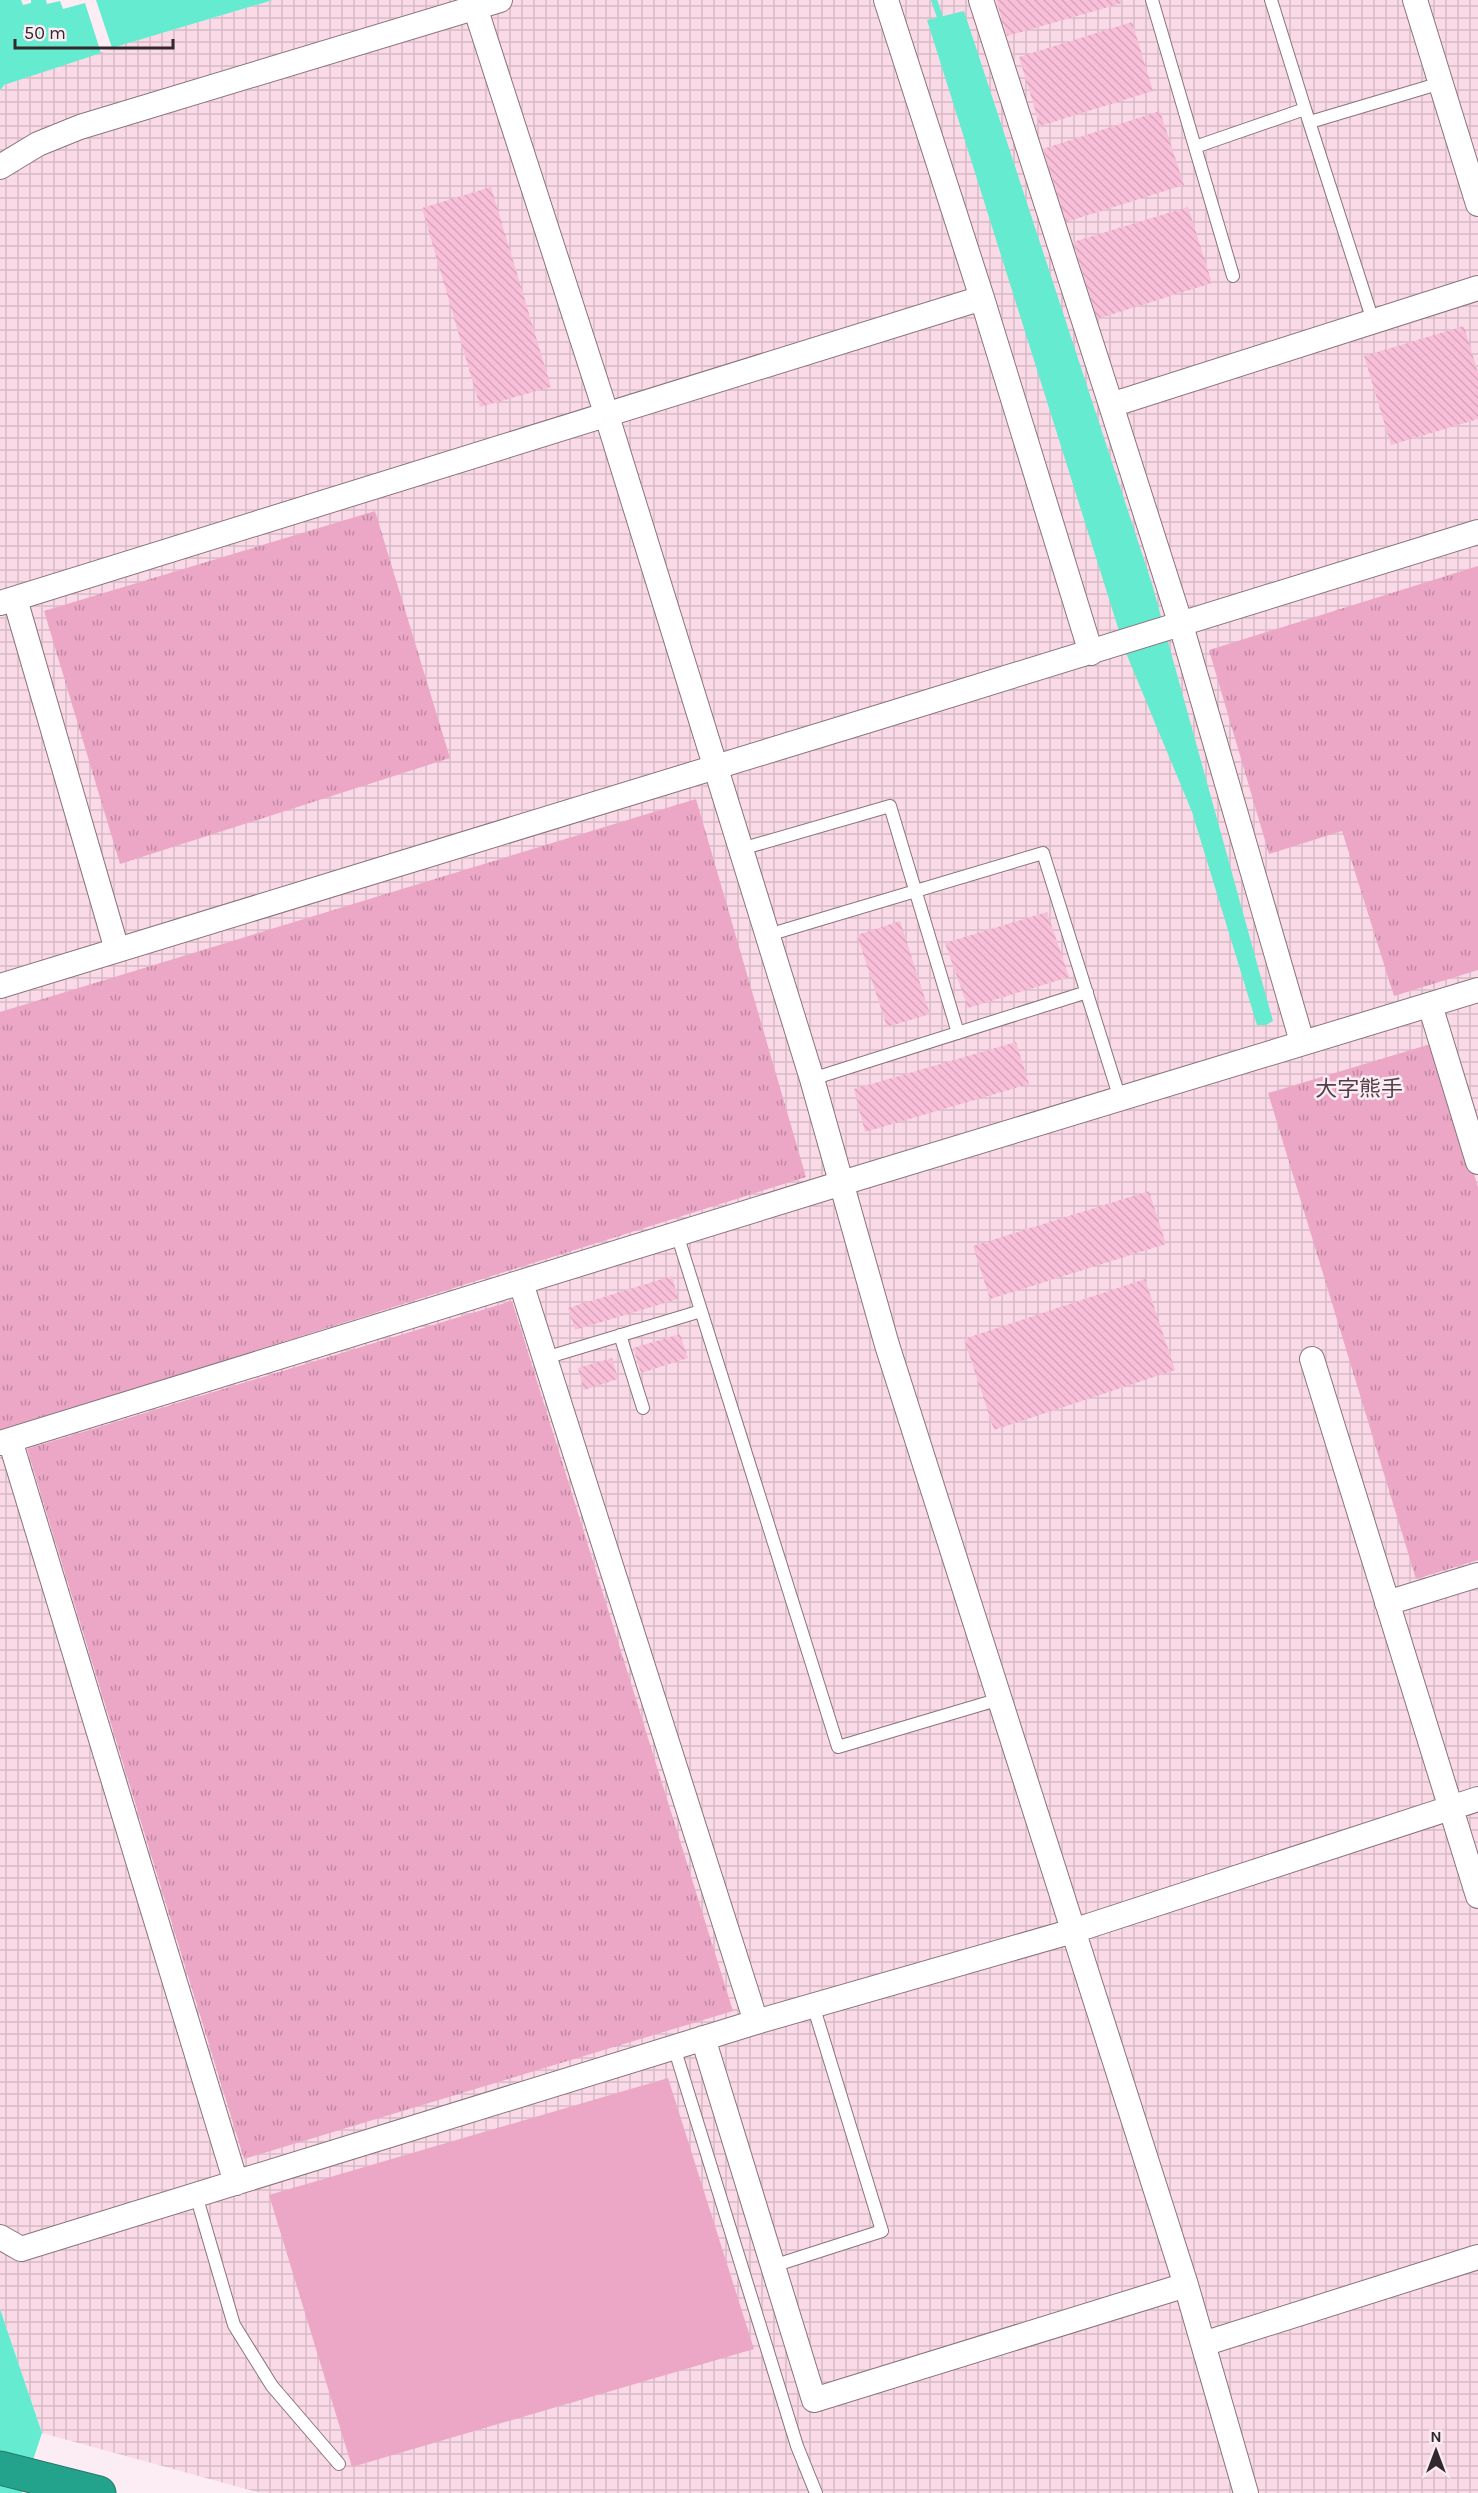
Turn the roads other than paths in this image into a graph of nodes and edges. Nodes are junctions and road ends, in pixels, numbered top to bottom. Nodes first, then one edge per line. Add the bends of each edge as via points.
1 (500, 0) edge
2 (886, 0) edge
3 (981, 0) edge
4 (1152, 0) edge
5 (1270, 0) edge
6 (1415, 0) edge
7 (476, 7) junction
8 (1441, 83) junction
9 (1305, 109) junction
10 (1310, 122) junction
11 (1195, 147) junction
12 (0, 167) edge
13 (1478, 204) edge
14 (1233, 276) dead end
15 (1478, 288) edge
16 (982, 298) junction
17 (1373, 321) junction
18 (1111, 405) junction
19 (607, 416) junction
20 (1478, 532) edge
21 (8, 601) edge
22 (1178, 626) junction
23 (1091, 653) junction
24 (716, 768) junction
25 (741, 849) junction
26 (914, 891) junction
27 (768, 935) junction
28 (117, 950) junction
29 (0, 986) edge
30 (1478, 990) edge
31 (1087, 992) junction
32 (1430, 1005) junction
33 (958, 1033) junction
34 (1302, 1042) junction
35 (812, 1078) junction
36 (1120, 1100) junction
37 (1478, 1162) edge
38 (842, 1183) junction
39 (677, 1234) junction
40 (521, 1283) junction
41 (701, 1311) junction
42 (620, 1335) junction
43 (545, 1358) junction
44 (1312, 1359) dead end
45 (643, 1408) dead end
46 (5, 1442) edge
47 (1478, 1575) edge
48 (1387, 1603) junction
49 (1000, 1699) junction
50 (1478, 1799) edge
51 (1450, 1808) junction
52 (1478, 1896) edge
53 (1073, 1931) junction
54 (813, 2005) junction
55 (756, 2022) junction
56 (703, 2038) junction
57 (674, 2047) junction
58 (236, 2183) junction
59 (196, 2195) junction
60 (0, 2237) edge
61 (1478, 2257) edge
62 (773, 2266) junction
63 (1186, 2285) junction
64 (1203, 2344) junction
65 (339, 2464) dead end
66 (0, 2468) edge
67 (99, 2493) edge
68 (816, 2493) edge
69 (1246, 2493) edge

1 - 7 street
2 - 16 street
3 - 18 street
4 - 11 lane
5 - 9 lane
6 - 8 street
7 - 12 street via 80,127 38,144
7 - 19 street
8 - 10 lane
8 - 13 street
9 - 10 lane
9 - 11 lane
10 - 17 lane
11 - 14 lane
15 - 17 street
16 - 19 street
16 - 23 street
17 - 18 street
18 - 22 street
19 - 21 street
19 - 24 street
20 - 22 street
21 - 28 street
22 - 23 street
22 - 34 street
23 - 24 street
24 - 25 street
24 - 28 street
25 - 26 lane via 890,806
25 - 27 street
26 - 27 lane
26 - 31 lane via 1043,853
26 - 33 lane
27 - 35 street
28 - 29 street
30 - 32 street
31 - 33 lane
31 - 36 lane
32 - 34 street
32 - 37 street
33 - 35 lane
34 - 36 street
35 - 38 street
36 - 38 street
38 - 39 street
38 - 49 street via 887,1345
39 - 40 street
39 - 41 lane
40 - 43 street
40 - 46 street
41 - 42 lane
41 - 49 lane via 838,1747
42 - 43 lane
42 - 45 lane
43 - 55 street
44 - 48 street
46 - 58 street
47 - 48 street
48 - 51 street
49 - 53 street
50 - 51 street
51 - 52 street
51 - 53 street
53 - 54 street
53 - 63 street
54 - 55 street
54 - 62 lane via 882,2230
55 - 56 street
56 - 57 street
56 - 62 street
57 - 58 street
57 - 68 lane via 797,2446
58 - 59 street
59 - 60 street via 21,2249
59 - 65 lane via 234,2325 272,2386
61 - 64 street
62 - 63 street via 814,2400
63 - 64 street
64 - 69 street
66 - 67 highway

